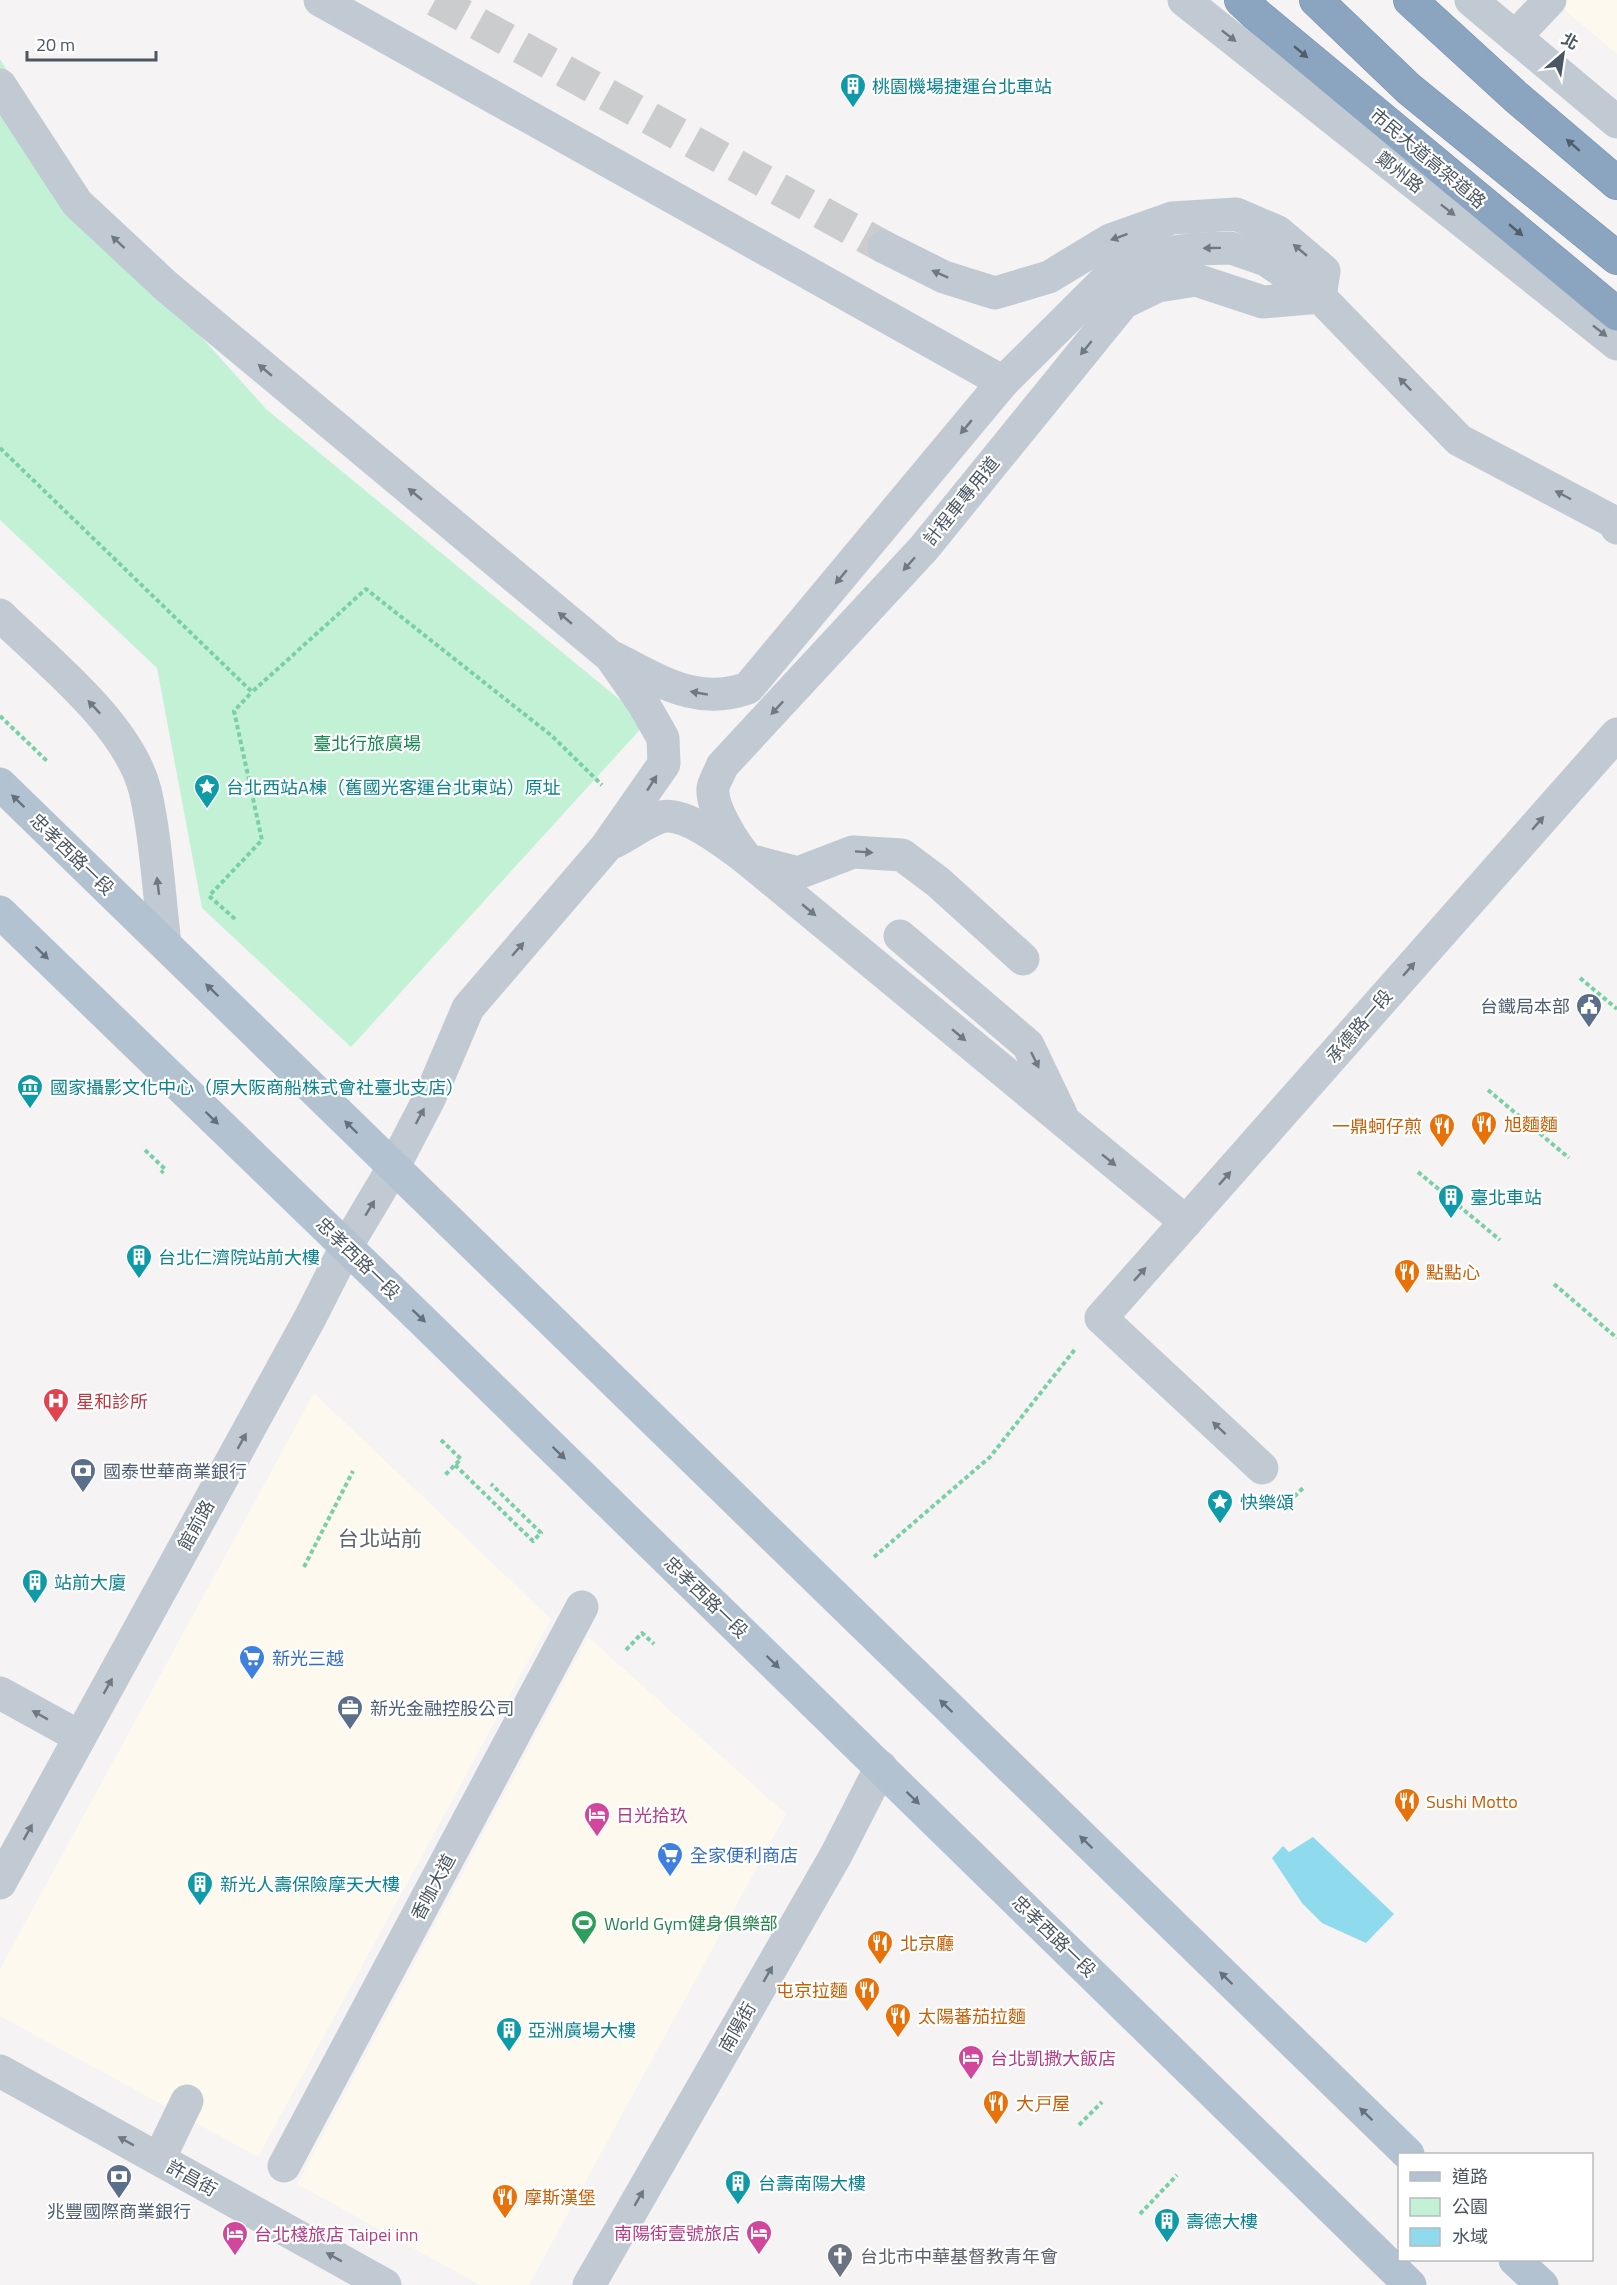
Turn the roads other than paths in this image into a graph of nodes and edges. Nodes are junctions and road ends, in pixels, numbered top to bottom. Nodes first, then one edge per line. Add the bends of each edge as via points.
1 (320, 0) edge
2 (1184, 0) edge
3 (1241, 0) edge
4 (1316, 0) edge
5 (1410, 0) edge
6 (1472, 0) edge
7 (1550, 0) edge
8 (1515, 37) junction
9 (0, 85) edge
10 (1617, 122) edge
11 (1617, 183) edge
12 (884, 247) tunnel mouth
13 (1617, 258) edge
14 (1320, 297) junction
15 (1617, 314) edge
16 (1617, 344) edge
17 (1003, 382) junction
18 (1616, 524) edge
19 (0, 615) edge
20 (610, 656) junction
21 (1617, 734) edge
22 (0, 784) edge
23 (606, 847) junction
24 (748, 860) junction
25 (0, 912) edge
26 (900, 936) dead end
27 (165, 944) junction
28 (1023, 960) dead end
29 (1066, 1124) junction
30 (393, 1168) junction
31 (1186, 1222) junction
32 (346, 1248) junction
33 (1262, 1468) dead end
34 (582, 1607) dead end
35 (0, 1693) edge
36 (80, 1737) junction
37 (881, 1767) junction
38 (0, 1883) edge
39 (0, 2071) edge
40 (187, 2102) dead end
41 (1407, 2153) edge
42 (159, 2159) junction
43 (284, 2166) dead end
44 (1517, 2261) edge
45 (385, 2285) edge
46 (589, 2285) edge
47 (1410, 2285) edge
48 (1542, 2285) edge

1 - 17 street
2 -> 16 street, 鄭州路
3 -> 15 highway, 市民大道高架道路
4 - 13 highway via 1408,89
11 -> 5 highway
6 - 8 street
7 - 8 street
8 - 10 street
20 -> 9 street via 229,340 77,204
14 -> 12 street via 1324,271 1278,232 1236,214 1172,218 1110,240 1049,277 995,293 944,277
14 -> 17 street via 1266,260 1231,248 1152,255 1111,275
18 -> 14 street via 1460,440
14 -> 24 street, 計程車專用道 via 1263,302 1196,280 1158,286 1123,303 924,548 722,766 713,789 719,812
17 -> 20 street via 748,688 730,694 702,695 674,687
27 -> 19 street via 144,788 129,753 99,711
23 -> 20 street via 664,764 663,738 644,703
31 -> 21 street, 承德路一段
27 -> 22 main road, 忠孝西路一段
23 - 24 street via 662,816 681,818
30 -> 23 street, 館前路 via 430,1097 468,1008
24 -> 28 street via 798,873 853,852 902,855 938,882
24 -> 29 street
25 -> 32 main road, 忠孝西路一段
26 -> 29 street via 1028,1045
30 -> 27 main road, 忠孝西路一段
29 -> 31 street
32 -> 30 street, 館前路
41 -> 30 main road, 忠孝西路一段
33 -> 31 street, 承德路一段 via 1101,1318
36 -> 32 street, 館前路
32 -> 37 main road, 忠孝西路一段
34 - 43 street, 香咖大道
36 -> 35 street
38 -> 36 street, 館前路
46 -> 37 street, 南陽街 via 836,1855
37 -> 47 main road, 忠孝西路一段
42 -> 39 street, 許昌街
40 - 42 street
45 -> 42 street, 許昌街
44 - 48 main road

